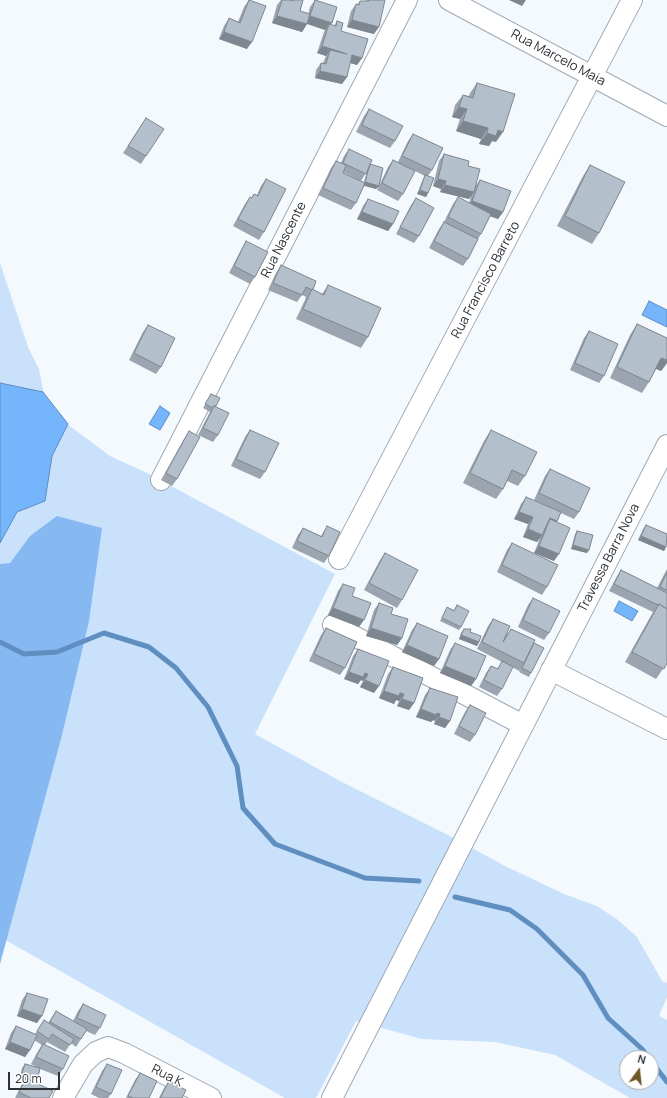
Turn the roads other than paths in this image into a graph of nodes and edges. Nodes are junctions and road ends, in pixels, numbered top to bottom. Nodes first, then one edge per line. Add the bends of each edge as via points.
1 (407, 0) edge
2 (449, 0) edge
3 (632, 0) edge
4 (593, 76) junction
5 (667, 116) edge
6 (667, 445) edge
7 (161, 480) dead end
8 (339, 559) dead end
9 (333, 625) dead end
10 (551, 670) junction
11 (523, 724) junction
12 (667, 730) edge
13 (62, 1098) edge
14 (211, 1098) edge
15 (332, 1098) edge

1 - 7 street, Rua Nascente
2 - 4 street, Rua Marcelo Maia
3 - 4 street, Rua Francisco Barreto
4 - 5 street, Rua Marcelo Maia
4 - 8 street, Rua Francisco Barreto
6 - 10 street, Travessa Barra Nova
9 - 11 street
10 - 11 street, Travessa Barra Nova
10 - 12 street
11 - 15 street, Travessa Barra Nova
13 - 14 street, Rua K via 83,1064 96,1052 108,1047

